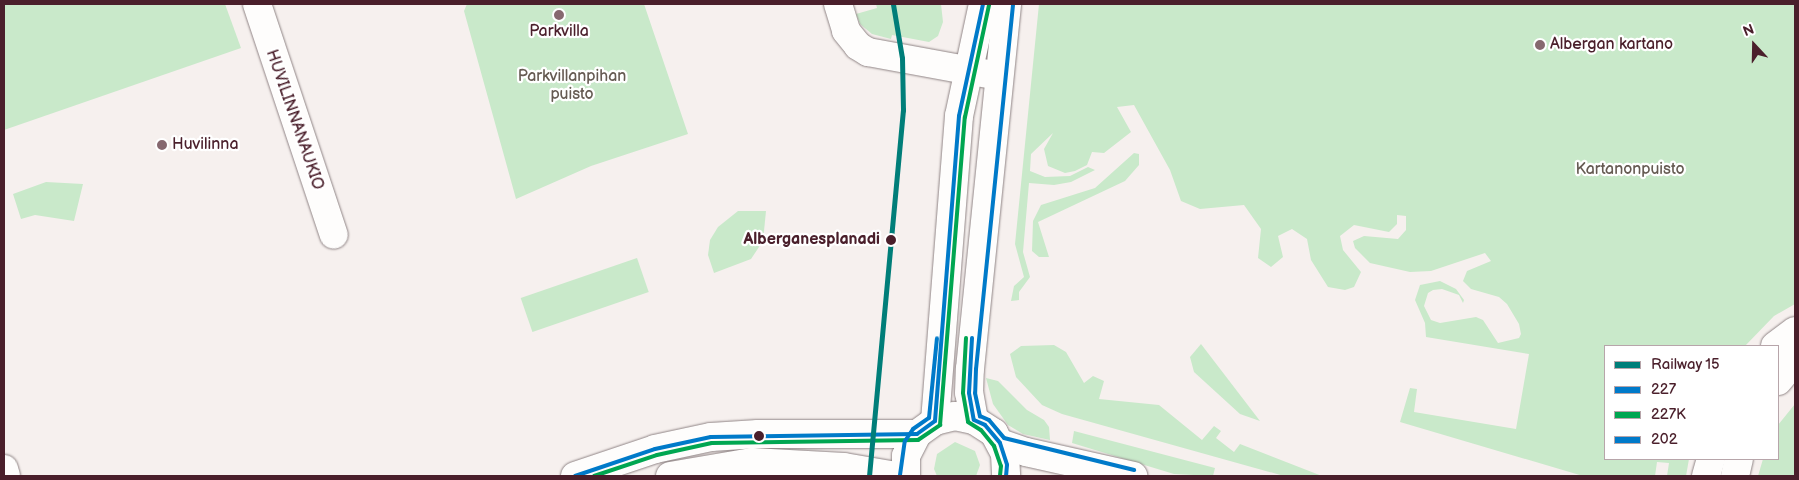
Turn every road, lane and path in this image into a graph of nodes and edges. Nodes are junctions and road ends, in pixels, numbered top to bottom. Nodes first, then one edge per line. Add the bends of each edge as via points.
1 (257, 4) edge
2 (838, 4) edge
3 (983, 4) edge
4 (1006, 4) edge
5 (970, 71) junction
6 (999, 76) junction
7 (334, 235) dead end
8 (1795, 330) edge
9 (1776, 345) edge
10 (1795, 361) edge
11 (1779, 380) edge
12 (974, 420) junction
13 (926, 427) junction
14 (1000, 443) junction
15 (1711, 460) edge
16 (1739, 460) edge
17 (4, 469) edge
18 (6, 476) edge
19 (575, 476) edge
20 (670, 476) edge
21 (896, 476) edge
22 (906, 476) edge
23 (1006, 476) edge
24 (1133, 476) edge
25 (1706, 476) edge
26 (1735, 476) edge

1 - 7 main road, HUVILINNANAUKIO
2 - 5 main road via 846,31 858,46 868,52
3 - 5 main road
4 - 6 main road
5 - 6 main road
5 - 13 main road via 960,116
6 - 12 main road via 970,368 969,394
8 - 9 main road
10 - 11 main road
12 - 13 main road via 955,416
12 - 14 main road via 985,425
13 - 19 main road via 711,437 655,448
13 - 22 main road via 906,456
14 - 23 main road via 1007,465
14 - 24 main road
15 - 25 main road
16 - 26 main road
17 - 18 main road
20 - 21 main road via 752,462 844,467

